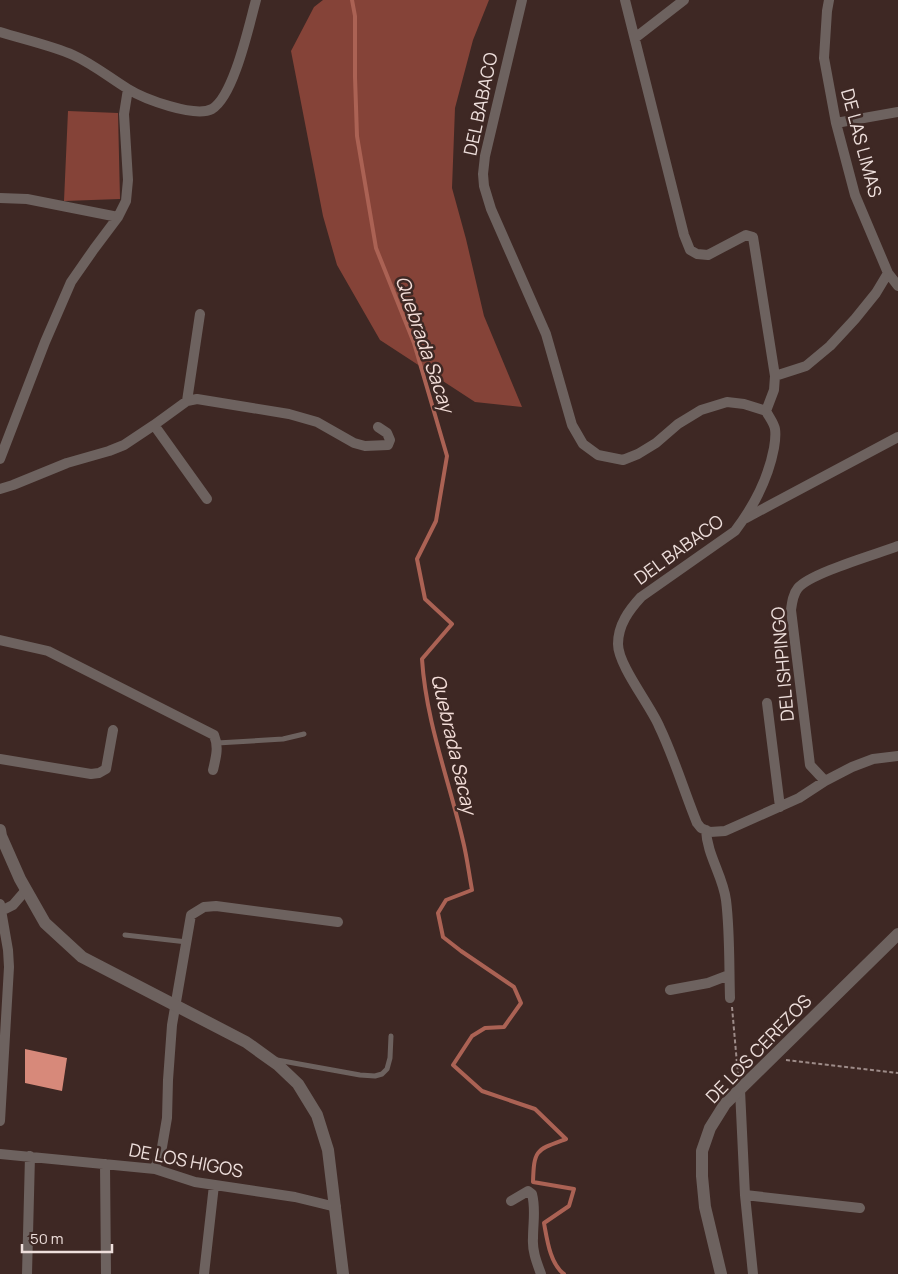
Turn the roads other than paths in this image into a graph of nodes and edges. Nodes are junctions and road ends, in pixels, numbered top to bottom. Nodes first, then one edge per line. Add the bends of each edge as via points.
1 (256, 0) edge
2 (522, 0) edge
3 (625, 0) edge
4 (684, 0) edge
5 (829, 0) edge
6 (0, 32) edge
7 (635, 38) junction
8 (128, 89) junction
9 (898, 112) edge
10 (836, 123) junction
11 (0, 198) edge
12 (118, 217) junction
13 (888, 274) junction
14 (898, 286) edge
15 (200, 314) dead end
16 (775, 376) junction
17 (186, 401) junction
18 (766, 411) junction
19 (154, 425) junction
20 (378, 427) dead end
21 (898, 437) edge
22 (0, 459) edge
23 (0, 489) edge
24 (207, 499) dead end
25 (745, 518) junction
26 (898, 546) edge
27 (0, 640) edge
28 (766, 703) dead end
29 (113, 730) dead end
30 (304, 734) dead end
31 (217, 743) junction
32 (898, 756) edge
33 (0, 759) edge
34 (213, 770) dead end
35 (825, 781) junction
36 (780, 808) junction
37 (706, 830) junction
38 (0, 836) edge
39 (26, 890) junction
40 (1, 908) edge
41 (338, 922) dead end
42 (898, 934) edge
43 (125, 935) dead end
44 (187, 942) junction
45 (729, 975) junction
46 (670, 990) dead end
47 (730, 998) road end
48 (175, 1006) junction
49 (391, 1036) dead end
50 (269, 1059) junction
51 (740, 1090) junction
52 (0, 1121) edge
53 (0, 1154) edge
54 (30, 1156) junction
55 (105, 1164) junction
56 (155, 1169) junction
57 (214, 1185) junction
58 (745, 1195) junction
59 (511, 1200) dead end
60 (336, 1207) junction
61 (860, 1208) dead end
62 (28, 1274) edge
63 (106, 1274) edge
64 (204, 1274) edge
65 (343, 1274) edge
66 (541, 1274) edge
67 (721, 1274) edge
68 (753, 1274) edge

1 - 8 street via 236,71 225,94 213,108 204,112 189,110 143,97
2 - 18 street, DEL BABACO via 485,156 484,186 491,210 546,334 572,425 583,444 598,455 623,460 656,444 678,424 701,410 727,402
3 - 7 street
4 - 7 street
5 - 10 street, DE LAS LIMAS via 824,58
6 - 8 street via 73,54
7 - 16 street via 690,250 708,255 746,235 754,237
8 - 12 street via 124,114 128,180 126,201
9 - 10 street
10 - 13 street, DE LAS LIMAS via 855,195
11 - 12 street via 27,199
12 - 22 street via 71,282
13 - 14 street, DE LAS LIMAS
13 - 16 street via 876,293 830,346 806,366
15 - 17 street
16 - 18 street via 774,390
17 - 19 street
17 - 20 street via 198,399 289,414 318,422 354,443 388,445 387,433
18 - 25 street, DEL BABACO via 776,436 771,463 761,492
19 - 23 street via 109,451
19 - 24 street
21 - 25 street
25 - 37 street, DEL BABACO via 735,532 631,607 618,645 621,658 659,725 697,823
26 - 35 street, DEL ISHPINGO via 815,576 799,586 794,594 791,610 810,764
27 - 31 street via 48,651 214,734
28 - 36 street
29 - 33 street via 106,769 99,773
30 - 31 lane via 283,739
31 - 34 street
32 - 35 street via 873,759
35 - 36 street
36 - 37 street via 725,831
37 - 45 street via 707,844 726,901
38 - 39 street
39 - 40 street via 13,905
39 - 48 street via 45,922 82,957
40 - 52 street via 9,967
41 - 44 street via 204,907 191,915
42 - 51 street, DE LOS CEREZOS
43 - 44 lane
44 - 48 street
45 - 46 street via 708,983
45 - 47 street
48 - 50 street via 246,1042
48 - 56 street via 167,1118
49 - 50 lane via 387,1069 375,1076
50 - 60 street via 298,1084 317,1115 328,1150
51 - 58 street
51 - 67 street, DE LOS CEREZOS via 710,1128 702,1151 705,1207
53 - 54 street, DE LOS HIGOS
54 - 55 street, DE LOS HIGOS
54 - 62 street
55 - 56 street, DE LOS HIGOS
55 - 63 street
56 - 57 street, DE LOS HIGOS
57 - 60 street, DE LOS HIGOS via 295,1197
57 - 64 street
58 - 61 street
58 - 68 street
59 - 66 street via 523,1192 532,1194 535,1218 532,1240
60 - 65 street

